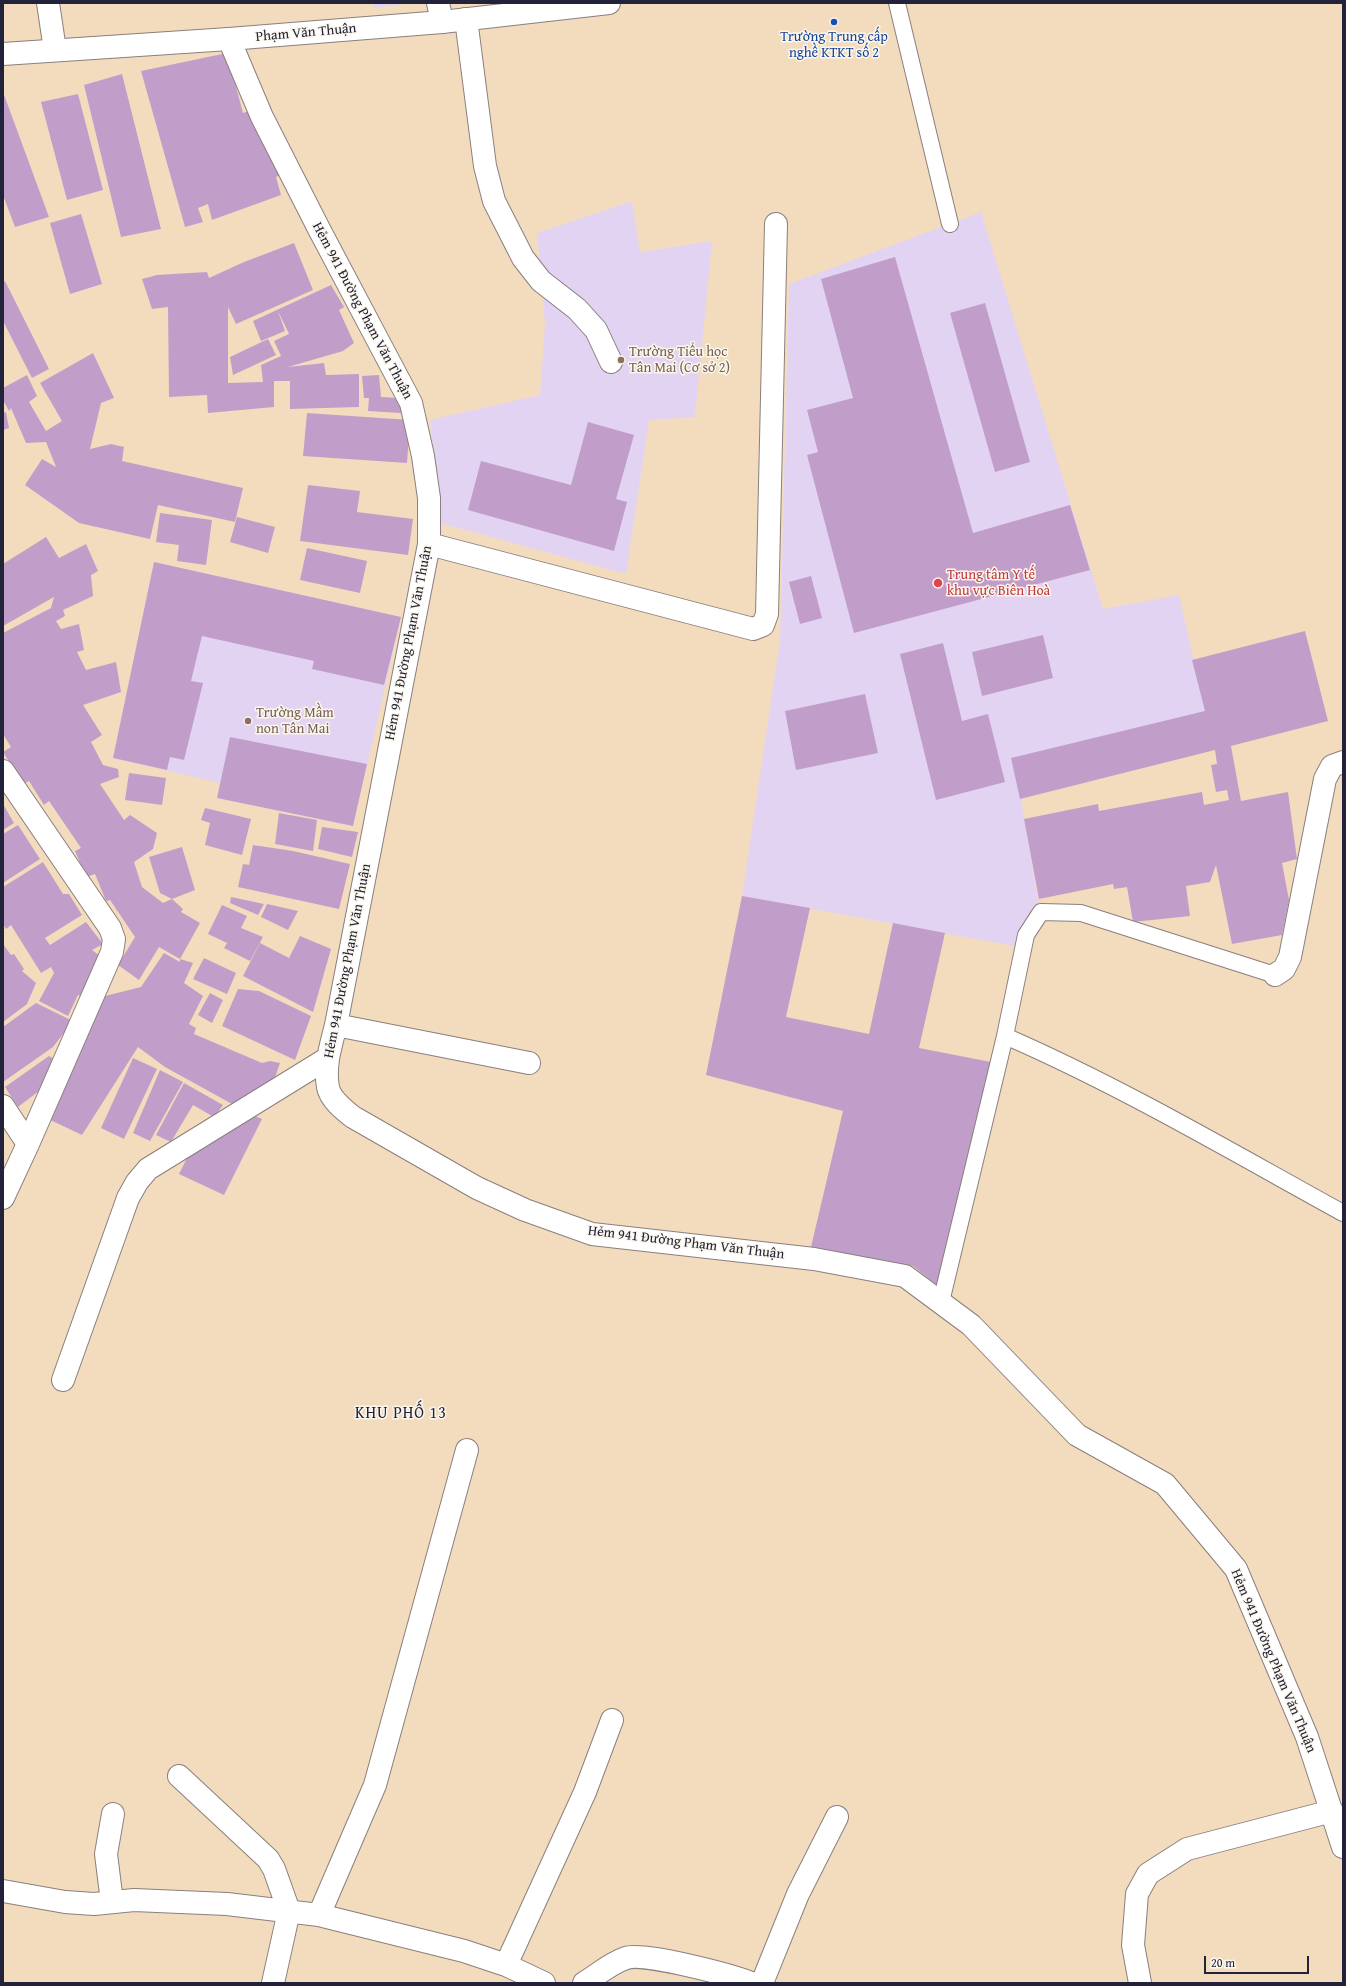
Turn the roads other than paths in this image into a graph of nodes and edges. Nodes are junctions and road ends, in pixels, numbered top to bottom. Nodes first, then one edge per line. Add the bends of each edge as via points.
1 (48, 3) edge
2 (609, 3) edge
3 (897, 3) edge
4 (440, 12) edge
5 (466, 19) junction
6 (229, 39) junction
7 (55, 50) junction
8 (3, 54) edge
9 (776, 224) dead end
10 (950, 224) dead end
11 (611, 362) dead end
12 (429, 544) junction
13 (1343, 762) edge
14 (3, 772) edge
15 (1276, 975) joint
16 (336, 1026) junction
17 (1005, 1036) junction
18 (328, 1058) junction
19 (529, 1063) dead end
20 (3, 1106) edge
21 (28, 1144) junction
22 (3, 1198) edge
23 (1343, 1213) edge
24 (941, 1302) junction
25 (63, 1380) dead end
26 (468, 1450) dead end
27 (612, 1720) dead end
28 (179, 1776) dead end
29 (1338, 1810) edge
30 (113, 1814) dead end
31 (837, 1817) dead end
32 (1343, 1847) edge
33 (3, 1891) edge
34 (112, 1902) junction
35 (289, 1911) junction
36 (319, 1915) junction
37 (506, 1965) junction
38 (273, 1983) edge
39 (544, 1983) edge
40 (584, 1983) edge
41 (751, 1983) edge
42 (762, 1983) edge
43 (1140, 1983) edge

1 - 7 street
2 - 5 street, Phạm Văn Thuận
3 - 10 lane
4 - 5 street, Phạm Văn Thuận
4 - 6 street, Phạm Văn Thuận
5 - 11 street via 485,166 494,201 523,258 541,281 577,309 596,330
6 - 7 street, Phạm Văn Thuận
6 - 12 street, Hẻm 941 Đường Phạm Văn Thuận via 262,117 411,403 429,498
7 - 8 street, Phạm Văn Thuận
9 - 12 street via 767,614 763,625 754,629
12 - 16 street, Hẻm 941 Đường Phạm Văn Thuận
13 - 15 street via 1332,766 1325,779 1290,957 1284,969
14 - 21 street via 110,928 114,939 112,952
15 - 17 lane via 1081,913 1041,912 1026,935
16 - 18 street, Hẻm 941 Đường Phạm Văn Thuận
16 - 19 street
17 - 23 lane via 1171,1118
17 - 24 lane
18 - 24 street, Hẻm 941 Đường Phạm Văn Thuận via 328,1088 339,1104 353,1117 477,1188 525,1210 592,1234 814,1259 905,1276
18 - 25 street via 148,1169 137,1182 128,1198
20 - 21 street
21 - 22 street
24 - 29 street, Hẻm 941 Đường Phạm Văn Thuận via 971,1325 1077,1435 1165,1484 1236,1569
26 - 36 street via 375,1785
27 - 37 street via 586,1792
28 - 35 street via 268,1859
29 - 32 street, Hẻm 941 Đường Phạm Văn Thuận
29 - 43 street via 1188,1849 1148,1874 1136,1894 1133,1945
30 - 34 street via 106,1854
31 - 42 street via 798,1894
33 - 34 street via 65,1902
34 - 35 street via 134,1900 219,1904
35 - 36 street
35 - 38 street
36 - 37 street via 464,1951
37 - 39 street
40 - 41 street via 626,1958 644,1957 733,1976

